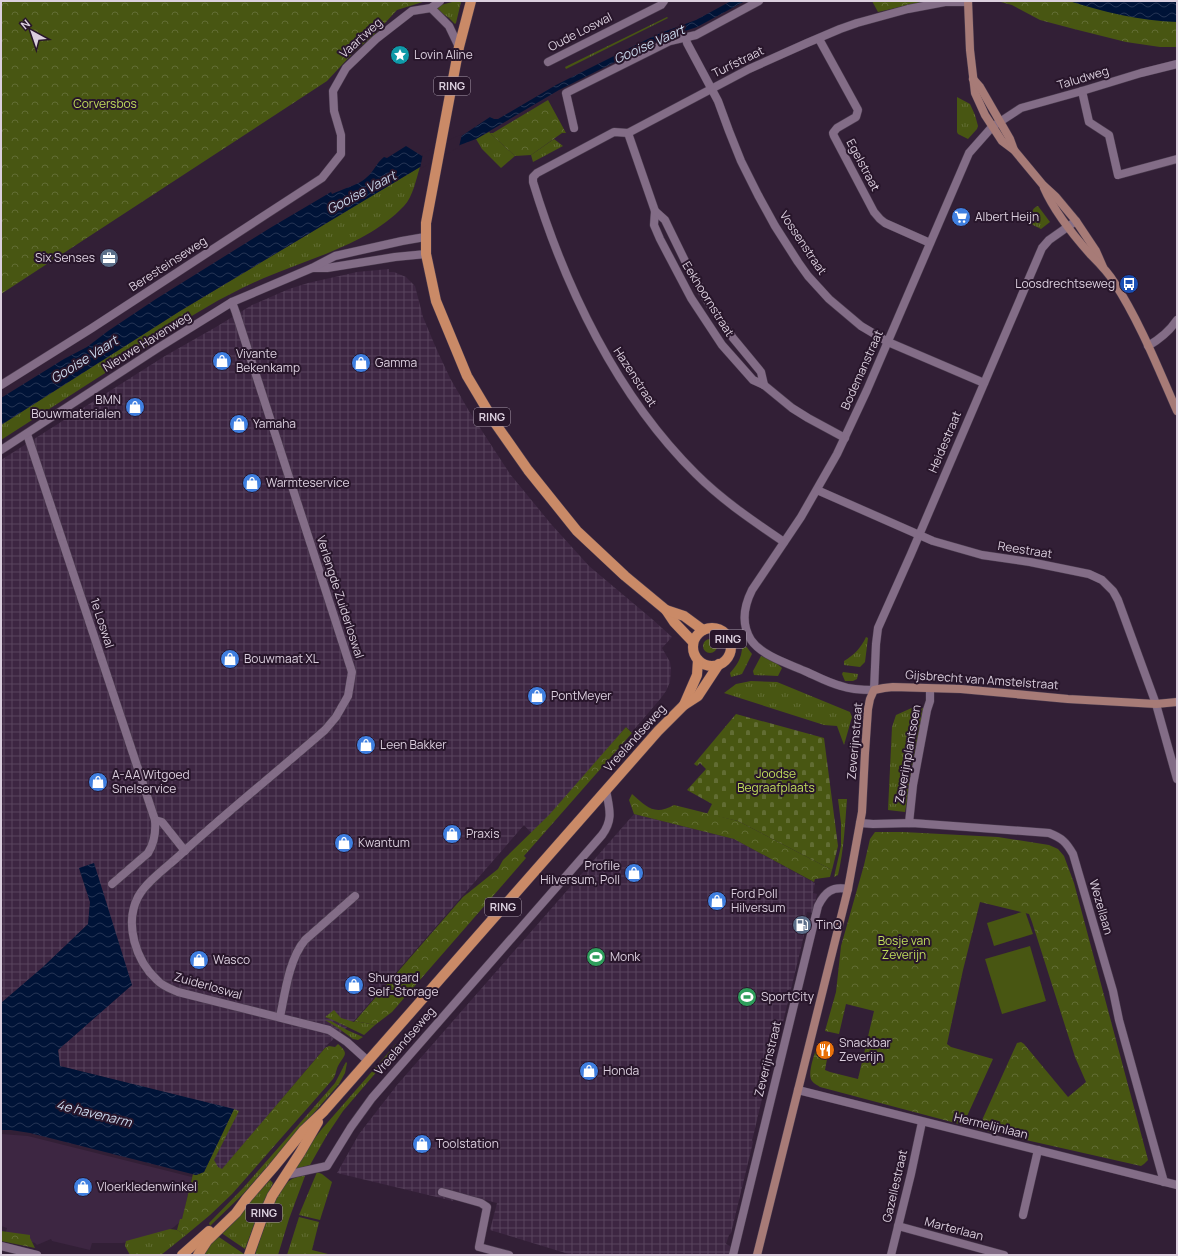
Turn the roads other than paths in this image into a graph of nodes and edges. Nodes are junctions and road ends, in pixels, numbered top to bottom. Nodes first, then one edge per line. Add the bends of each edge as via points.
1 (440, 1) edge
2 (471, 1) edge
3 (664, 1) edge
4 (758, 1) edge
5 (968, 2) edge
6 (431, 8) junction
7 (686, 38) junction
8 (819, 39) junction
9 (459, 47) junction
10 (548, 62) dead end
11 (1177, 64) edge
12 (974, 79) junction
13 (712, 89) junction
14 (1082, 91) junction
15 (1000, 122) junction
16 (992, 127) junction
17 (574, 128) dead end
18 (628, 133) junction
19 (1014, 150) junction
20 (341, 154) joint
21 (1177, 158) edge
22 (533, 177) joint
23 (1043, 185) junction
24 (655, 211) junction
25 (1076, 221) junction
26 (1068, 227) junction
27 (425, 237) junction
28 (930, 243) junction
29 (426, 254) junction
30 (1103, 267) junction
31 (312, 268) junction
32 (232, 302) junction
33 (1177, 320) edge
34 (888, 342) junction
35 (1148, 346) junction
36 (984, 383) junction
37 (1, 385) edge
38 (764, 385) junction
39 (1177, 411) edge
40 (27, 434) junction
41 (845, 438) junction
42 (1, 450) edge
43 (817, 490) junction
44 (919, 535) junction
45 (784, 542) junction
46 (666, 610) junction
47 (744, 617) joint
48 (703, 630) junction
49 (693, 642) junction
50 (698, 660) junction
51 (719, 664) junction
52 (930, 689) junction
53 (874, 690) junction
54 (1177, 702) edge
55 (1156, 704) junction
56 (684, 705) junction
57 (1177, 779) edge
58 (606, 790) junction
59 (155, 820) junction
60 (860, 823) junction
61 (909, 823) junction
62 (185, 850) junction
63 (112, 884) dead end
64 (848, 889) junction
65 (355, 896) dead end
66 (133, 914) joint
67 (280, 1017) junction
68 (368, 1061) junction
69 (798, 1090) junction
70 (324, 1111) junction
71 (922, 1122) junction
72 (1038, 1150) junction
73 (286, 1175) junction
74 (1164, 1182) junction
75 (1177, 1185) edge
76 (442, 1192) dead end
77 (247, 1198) junction
78 (1023, 1215) dead end
79 (898, 1226) junction
80 (1, 1246) edge
81 (37, 1255) edge
82 (182, 1255) edge
83 (198, 1255) edge
84 (249, 1255) edge
85 (510, 1255) edge
86 (733, 1255) edge
87 (757, 1255) edge
88 (891, 1255) edge
89 (1004, 1255) edge

1 - 6 street, Vaartweg
2 - 9 main road, RING
3 - 10 street, Oude Loswal via 661,5
4 - 7 street
5 - 8 street, Turfstraat via 945,2 908,9 856,23
5 - 12 street
6 - 9 street via 449,26
6 - 20 street, Vaartweg via 412,11 376,39 346,68 333,91 334,111 342,135
7 - 13 street, Vossenstraat
7 - 17 street via 670,41 566,93
8 - 13 street, Turfstraat via 750,69
8 - 28 street, Egelstraat via 858,110 856,117 833,133 874,212 885,223
9 - 27 main road, RING
11 - 14 street, Taludweg
12 - 15 street
12 - 16 street via 978,101
13 - 18 street, Turfstraat
13 - 34 street, Vossenstraat via 749,178 798,262 829,299 861,326
14 - 15 street, Taludweg via 1021,108
14 - 21 street via 1089,122 1109,135 1118,175
15 - 16 street, Taludweg
15 - 19 street
16 - 19 street via 1002,141
16 - 28 street, Bodemanstraat via 969,153
18 - 22 street, Turfstraat via 614,132
18 - 24 street, Eekhoornstraat
19 - 23 street
20 - 37 street, Beresteinseweg via 322,178
22 - 45 street, Hazenstraat via 547,226 570,284 597,338 629,391 667,442 696,474 729,503
23 - 25 street
23 - 26 street via 1050,201
24 - 38 street, Eekhoornstraat via 665,220 708,302 761,372
24 - 38 street, Eekhoornstraat via 654,225 660,239 703,318 732,358 753,380
25 - 26 street, Heidestraat
25 - 30 street via 1096,251
26 - 30 street
26 - 36 street, Heidestraat via 1042,248
27 - 29 main road, RING
27 - 31 street, Nieuwe Havenweg via 335,256
28 - 34 street, Bodemanstraat
29 - 31 street, Nieuwe Havenweg via 404,256 381,264
29 - 46 main road, RING via 442,318 467,376 495,423 528,470 577,531
30 - 35 street via 1128,304
31 - 32 street, Nieuwe Havenweg
32 - 40 street, Nieuwe Havenweg
32 - 62 street, Verlengde Zuiderloswal via 352,672 348,696 325,730
33 - 35 street via 1161,339
34 - 36 street, Vossenstraat
34 - 41 street, Bodemanstraat
35 - 39 street
36 - 44 street, Heidestraat
38 - 41 street, Eekhoornstraat via 792,408
40 - 42 street, Nieuwe Havenweg
40 - 59 street, 1e Loswal
41 - 43 street, Bodemanstraat
43 - 44 street, Reestraat
43 - 45 street, Bodemanstraat
44 - 53 street, Heidestraat via 878,628
44 - 55 street, Reestraat via 968,551 1075,570 1102,580 1118,600
45 - 47 street, Bodemanstraat via 752,590 746,602
46 - 48 main road, RING via 684,616
46 - 49 main road, RING
47 - 53 street, Gijsbrecht van Amstelstraat via 751,639 774,658 840,686
48 - 49 main road, RING
48 - 51 main road, RING via 717,629 723,632 730,642 728,655
49 - 50 main road, RING via 693,652
50 - 51 main road, RING via 708,665
50 - 56 main road, Vreelandseweg / RING via 697,674
51 - 56 main road, Vreelandseweg / RING via 698,696
52 - 53 street, Gijsbrecht van Amstelstraat via 894,687
52 - 55 street, Gijsbrecht van Amstelstraat
52 - 61 street, Zeverijnplantsoen
53 - 60 street, Zeverijnstraat via 868,709
54 - 55 street, Gijsbrecht van Amstelstraat
55 - 57 street, Reestraat
56 - 58 main road, Vreelandseweg / RING
58 - 68 main road, Vreelandseweg / RING
58 - 73 street, Vreelandseweg via 610,815 607,828 602,835 372,1098 327,1166
59 - 62 street via 162,822
59 - 63 street, 1e Loswal via 156,831 151,848
60 - 61 street, Wezellaan
60 - 64 street, Zeverijnstraat
61 - 74 street, Wezellaan via 1050,833 1067,845 1072,854 1113,991
62 - 66 street, Verlengde Zuiderloswal via 147,885 138,898
64 - 69 street, Zeverijnstraat
64 - 86 street, Zeverijnstraat via 840,887 831,890 822,897 818,906
65 - 67 street via 298,948
66 - 67 street, Zuiderloswal via 132,936 141,961 157,981 178,992
67 - 68 street, Zuiderloswal via 329,1030
68 - 70 main road, Vreelandseweg / RING
69 - 71 street, Hermelijnlaan
69 - 87 street, Zeverijnstraat
70 - 73 main road, Vreelandseweg / RING
70 - 77 main road, Vreelandseweg / RING via 304,1130
71 - 72 street, Hermelijnlaan
71 - 79 street, Gazellestraat
72 - 74 street, Hermelijnlaan
72 - 78 street
73 - 84 main road, Vreelandseweg / RING via 272,1196
74 - 75 street, Hermelijnlaan
76 - 85 street via 487,1207 479,1247
77 - 82 main road
77 - 83 main road, Vreelandseweg / RING via 236,1213 207,1241
79 - 88 street, Gazellestraat
79 - 89 street, Marterlaan
80 - 81 street

